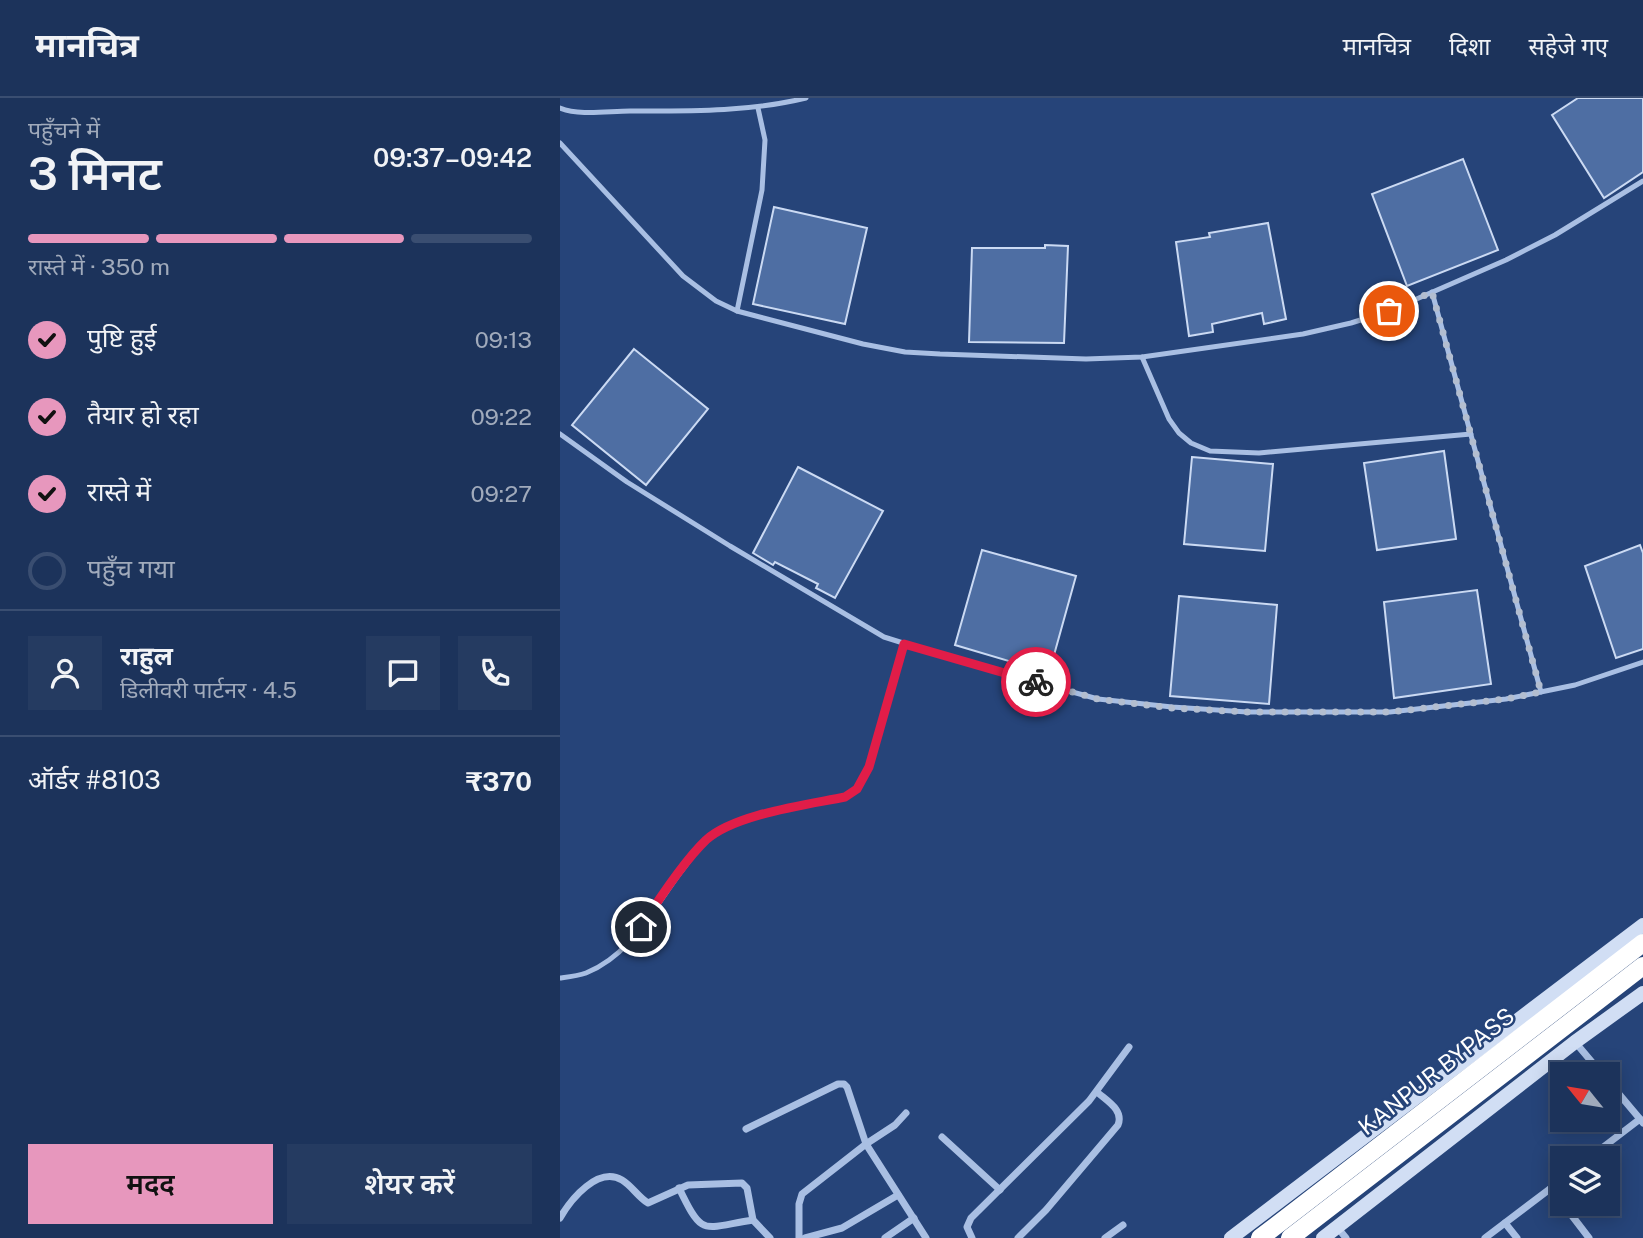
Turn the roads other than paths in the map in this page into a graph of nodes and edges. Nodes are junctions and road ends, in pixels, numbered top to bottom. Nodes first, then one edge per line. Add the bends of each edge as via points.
1 (806, 98) edge
2 (758, 108) junction
3 (563, 109) edge
4 (560, 118) edge
5 (560, 143) edge
6 (1643, 181) edge
7 (1432, 292) junction
8 (737, 311) junction
9 (1142, 358) junction
10 (560, 434) edge
11 (1471, 434) junction
12 (904, 644) junction
13 (1643, 662) edge
14 (1541, 692) junction
15 (1643, 925) edge
16 (1643, 943) edge
17 (1643, 966) edge
18 (560, 978) edge
19 (1642, 997) edge
20 (1575, 1042) junction
21 (1129, 1048) dead end
22 (1592, 1062) edge
23 (1097, 1092) junction
24 (1620, 1096) edge
25 (906, 1113) dead end
26 (1642, 1121) edge
27 (747, 1129) dead end
28 (942, 1137) dead end
29 (866, 1144) junction
30 (1606, 1146) edge
31 (679, 1188) junction
32 (1550, 1189) edge
33 (1000, 1190) junction
34 (898, 1195) junction
35 (1572, 1216) edge
36 (560, 1218) edge
37 (914, 1218) junction
38 (753, 1220) junction
39 (1505, 1223) junction
40 (1123, 1225) dead end
41 (1341, 1232) edge
42 (770, 1238) edge
43 (799, 1238) edge
44 (805, 1238) edge
45 (885, 1238) edge
46 (926, 1238) edge
47 (972, 1238) edge
48 (1018, 1238) edge
49 (1105, 1238) edge
50 (1231, 1238) edge
51 (1260, 1238) edge
52 (1290, 1238) edge
53 (1323, 1238) edge
54 (1486, 1238) edge
55 (1517, 1238) edge
56 (1589, 1238) edge

1 - 2 lane
2 - 3 lane
2 - 8 lane via 765,140 762,190
3 - 4 lane
5 - 8 lane via 684,276
6 - 7 lane via 1555,236
7 - 9 lane via 1389,311 1327,328
7 - 11 lane
8 - 9 lane via 905,352
9 - 11 lane via 1178,433 1210,451 1259,453
10 - 12 lane via 730,546 827,605
11 - 14 lane
12 - 14 lane via 1098,699 1171,708 1390,712
12 - 18 lane via 869,767 857,789 845,797 745,819 720,830 693,855 632,942 586,973
13 - 14 lane
15 - 50 main road
16 - 51 highway, KANPUR BYPASS
17 - 52 highway, KANPUR BYPASS
19 - 20 main road
20 - 22 street
20 - 41 main road
21 - 23 street
23 - 33 street
23 - 48 street via 1118,1112 1118,1125
24 - 26 street
25 - 29 street
26 - 30 street
27 - 29 street via 844,1084
28 - 33 street
29 - 34 street
29 - 43 street via 802,1194
31 - 36 street via 648,1203 621,1180 606,1177 590,1184
31 - 38 street via 701,1225
31 - 38 street via 744,1184
32 - 39 street
33 - 47 street via 968,1223
34 - 37 street
34 - 44 street via 842,1228
35 - 56 street
37 - 45 street
37 - 46 street
38 - 42 street
39 - 54 street
39 - 55 street
40 - 49 street
41 - 53 main road

